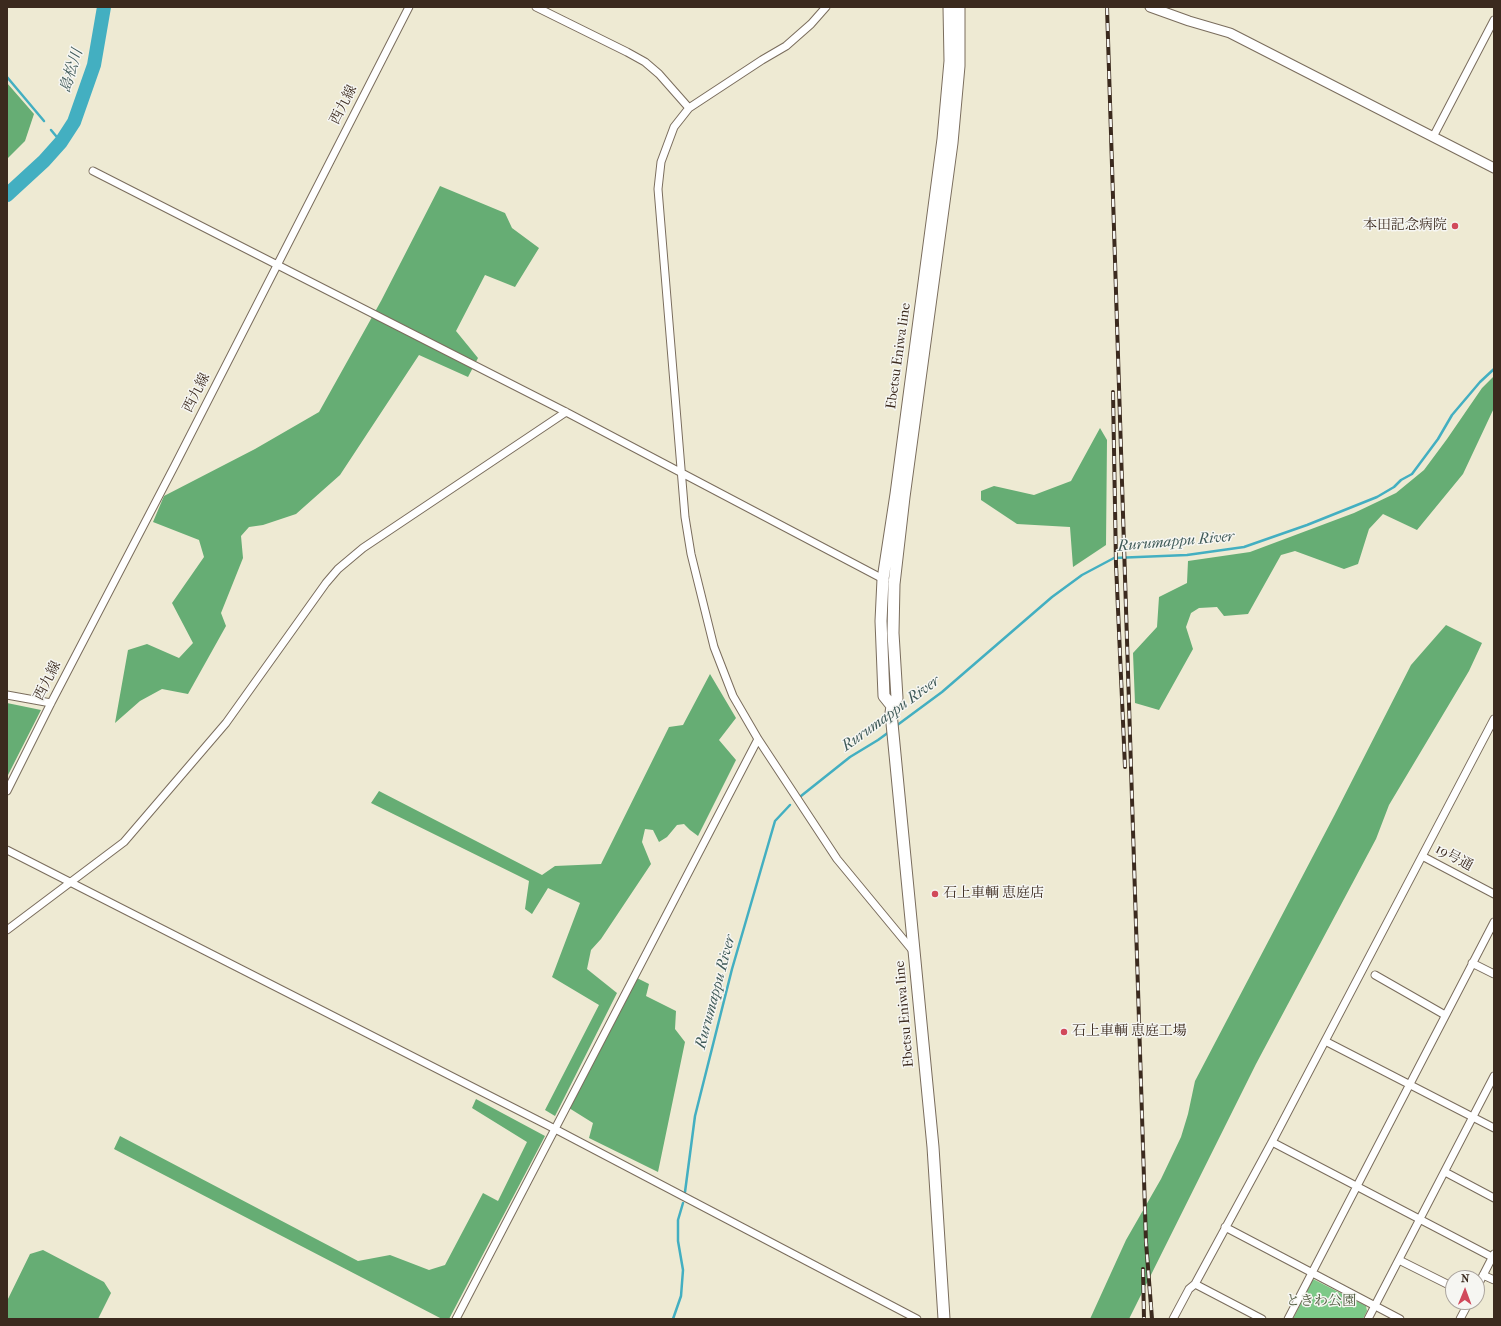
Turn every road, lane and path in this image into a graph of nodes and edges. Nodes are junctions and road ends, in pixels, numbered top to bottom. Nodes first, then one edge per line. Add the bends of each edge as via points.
1 (409, 7) edge
2 (536, 7) edge
3 (826, 7) edge
4 (949, 7) edge
5 (959, 7) edge
6 (1150, 7) edge
7 (1494, 20) edge
8 (689, 108) junction
9 (1433, 137) junction
10 (1494, 168) edge
11 (93, 171) dead end
12 (278, 265) junction
13 (566, 412) junction
14 (681, 473) junction
15 (883, 579) junction
16 (894, 584) junction
17 (7, 695) edge
18 (51, 703) junction
19 (891, 710) junction
20 (1494, 719) edge
21 (758, 739) junction
22 (7, 791) edge
23 (7, 850) edge
24 (1422, 856) junction
25 (71, 883) junction
26 (1494, 894) edge
27 (1494, 922) edge
28 (7, 930) edge
29 (914, 952) junction
30 (1472, 963) junction
31 (1494, 974) edge
32 (1375, 975) dead end
33 (1446, 1015) junction
34 (1325, 1041) junction
35 (1494, 1076) edge
36 (1410, 1085) junction
37 (1472, 1117) junction
38 (1494, 1128) edge
39 (555, 1129) junction
40 (1272, 1142) junction
41 (1444, 1172) junction
42 (1357, 1187) junction
43 (1494, 1198) edge
44 (1420, 1220) junction
45 (1225, 1227) junction
46 (1493, 1255) edge
47 (1399, 1260) junction
48 (1485, 1271) edge
49 (1311, 1273) junction
50 (1445, 1283) edge
51 (1195, 1284) junction
52 (1375, 1306) junction
53 (1465, 1310) edge
54 (456, 1319) edge
55 (917, 1319) edge
56 (944, 1319) edge
57 (1173, 1319) edge
58 (1262, 1319) edge
59 (1288, 1319) edge
60 (1368, 1319) edge
61 (1400, 1319) edge
62 (1460, 1319) edge

1 - 12 street, 西九線
2 - 8 street via 645,62
3 - 8 street via 786,46
4 - 15 main road, Ebetsu Eniwa line via 950,61 943,139
5 - 16 main road, Ebetsu Eniwa line via 959,66 952,143
6 - 9 street via 1230,33
7 - 9 street
8 - 14 street via 674,127 667,143 660,162 658,189
9 - 10 street
11 - 12 street
12 - 13 street
12 - 18 street, 西九線
13 - 14 street
13 - 25 street via 363,548 338,569 221,729 124,842
14 - 15 street
14 - 21 street via 691,554 714,647 733,696
15 - 16 street
15 - 19 main road, Ebetsu Eniwa line via 881,621 884,696
16 - 19 main road, Ebetsu Eniwa line via 893,633 897,698
17 - 18 street
18 - 22 street, 西九線
19 - 29 main road, Ebetsu Eniwa line
20 - 24 street
21 - 29 street via 837,859
21 - 39 street
23 - 25 street
24 - 26 street, 19号通
24 - 34 street
25 - 28 street
25 - 39 street
27 - 30 street
29 - 56 main road, Ebetsu Eniwa line via 933,1147
30 - 31 street
30 - 33 street
32 - 33 street
33 - 36 street
34 - 36 street
34 - 40 street
35 - 37 street
36 - 37 street
36 - 42 street
37 - 38 street
37 - 41 street
39 - 54 street
39 - 55 street
40 - 42 street
40 - 45 street
41 - 43 street
41 - 44 street
42 - 44 street
42 - 49 street
44 - 46 street
44 - 47 street
45 - 49 street
45 - 51 street
46 - 48 street
47 - 50 street
47 - 52 street
49 - 52 street
49 - 59 street
51 - 57 street via 1189,1289
51 - 58 street
52 - 60 street
52 - 61 street
53 - 62 street

